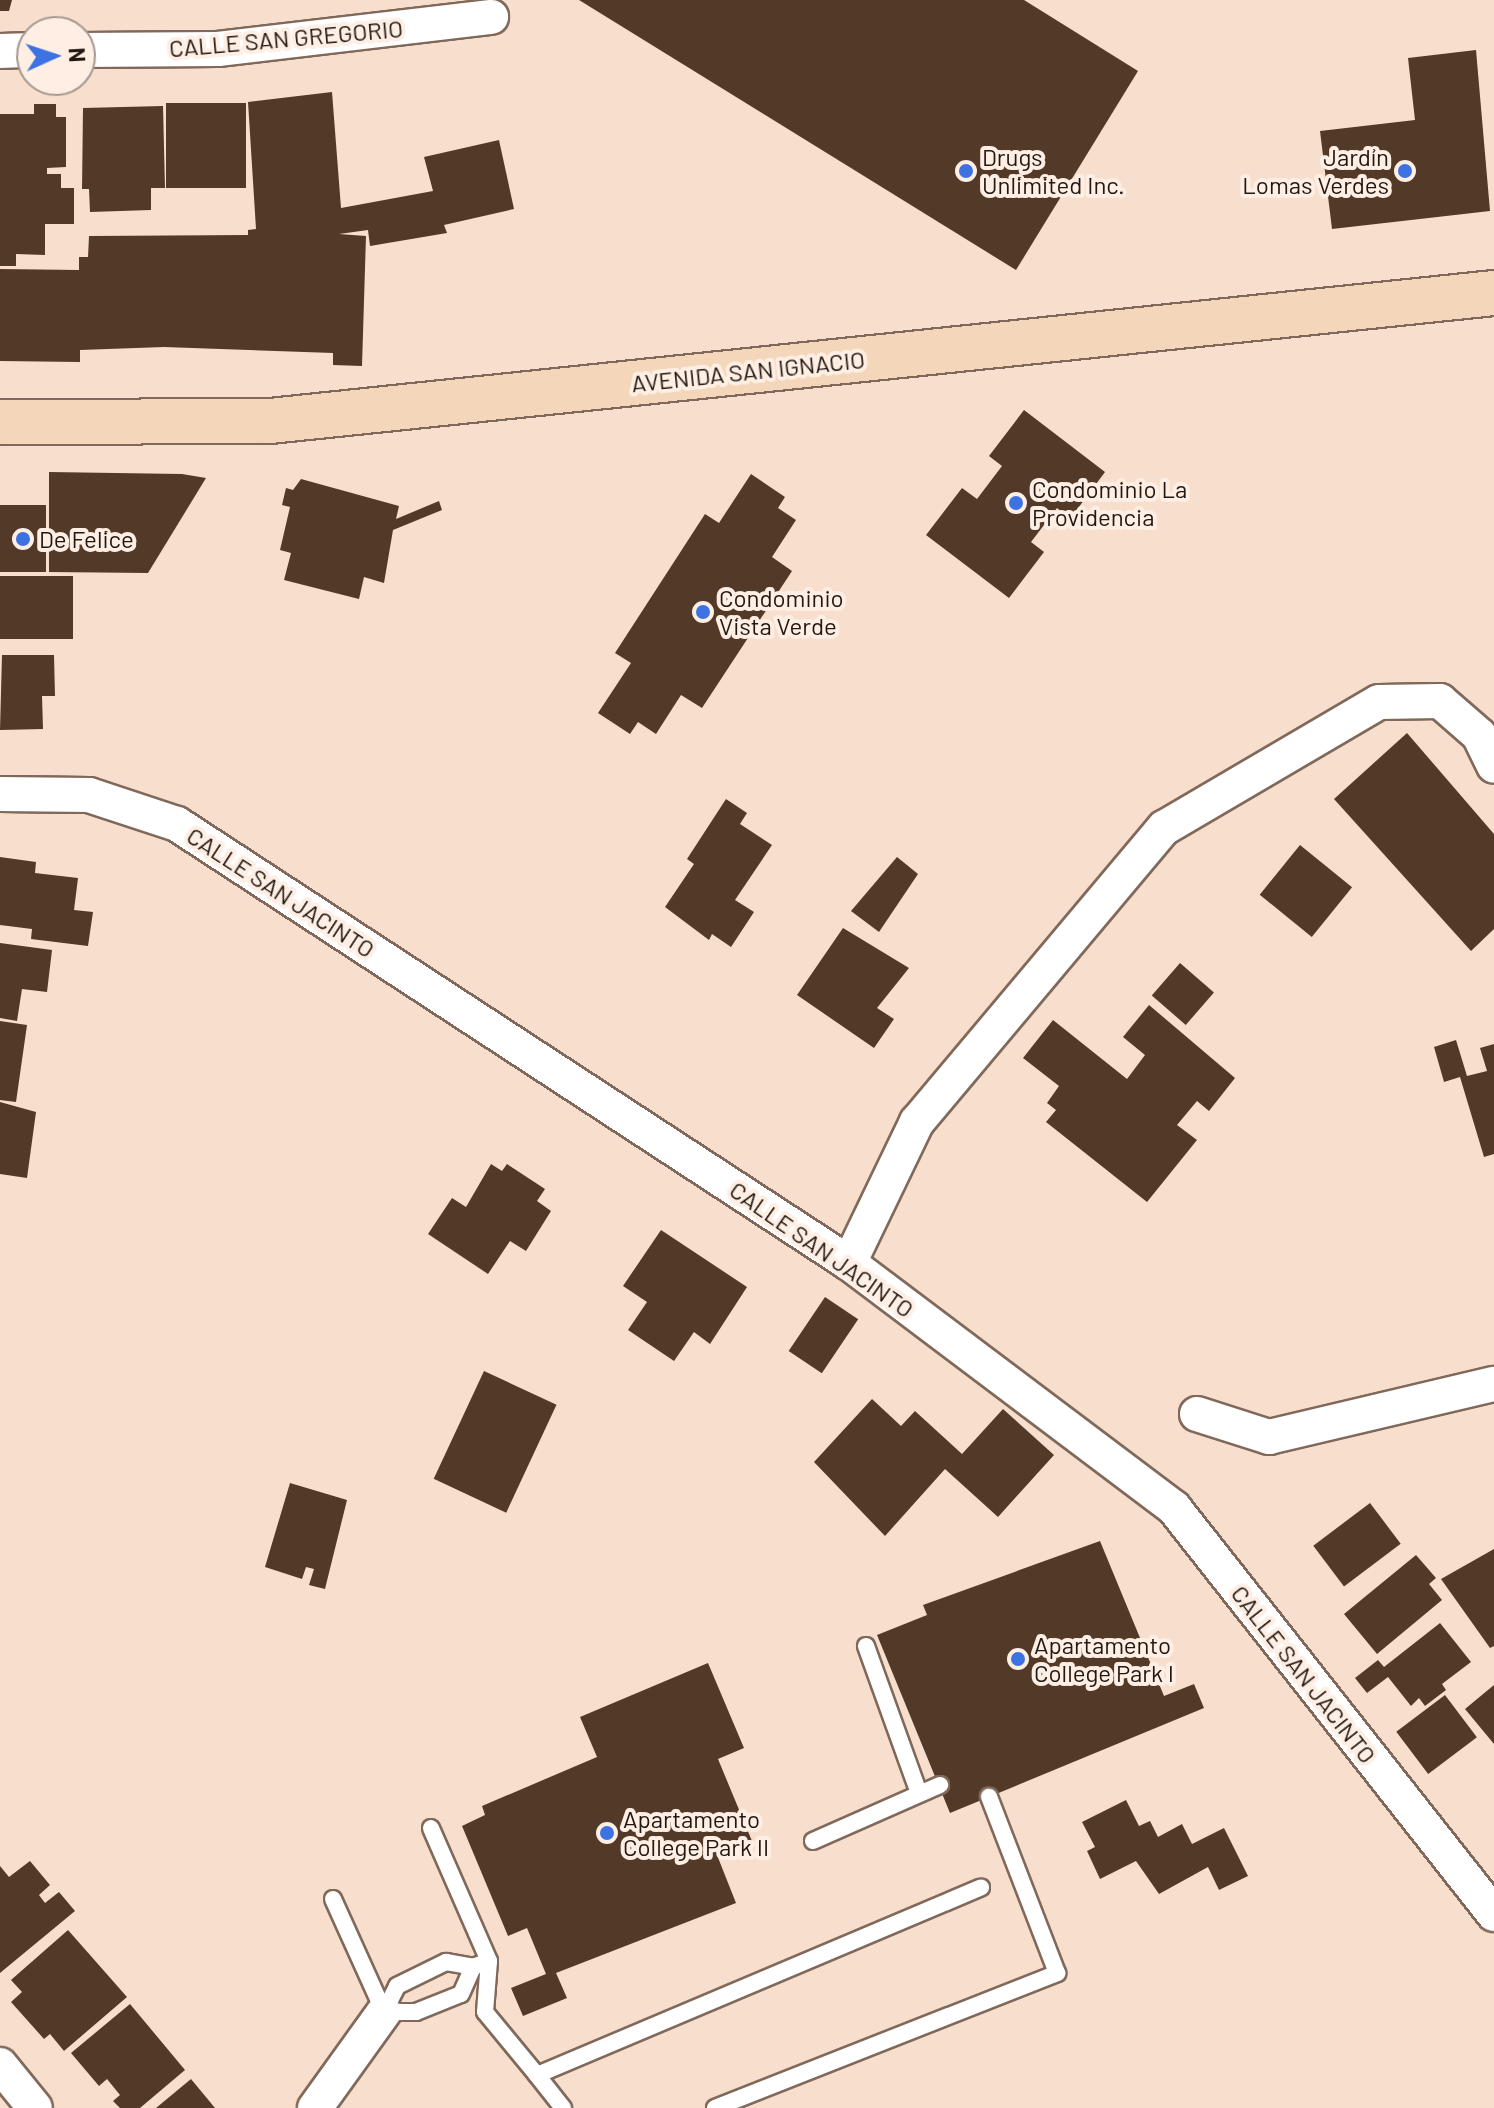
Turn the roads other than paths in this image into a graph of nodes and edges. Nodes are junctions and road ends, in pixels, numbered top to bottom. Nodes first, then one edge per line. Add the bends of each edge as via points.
1 (491, 17) dead end
2 (96, 50) edge
3 (1494, 293) edge
4 (0, 422) edge
5 (1494, 766) edge
6 (0, 794) edge
7 (849, 1263) junction
8 (1494, 1384) edge
9 (1197, 1414) dead end
10 (866, 1646) dead end
11 (940, 1785) dead end
12 (919, 1793) junction
13 (989, 1797) dead end
14 (431, 1828) dead end
15 (813, 1841) dead end
16 (981, 1887) dead end
17 (333, 1899) dead end
18 (1494, 1914) edge
19 (481, 1964) junction
20 (384, 2012) junction
21 (0, 2065) edge
22 (537, 2075) junction
23 (35, 2108) edge
24 (315, 2108) edge
25 (563, 2108) edge
26 (715, 2108) edge

1 - 2 street, CALLE SAN GREGORIO via 218,49
3 - 4 street, AVENIDA SAN IGNACIO via 270,421
5 - 7 street via 1479,735 1440,701 1379,702 1164,828 917,1122
6 - 7 street, CALLE SAN JACINTO via 89,795 177,824
7 - 18 street, CALLE SAN JACINTO via 1174,1508
8 - 9 street via 1269,1437
10 - 12 lane
11 - 12 lane
12 - 15 lane
13 - 26 lane via 1057,1973
14 - 19 lane
16 - 22 lane
17 - 20 lane
19 - 20 lane via 461,1994 416,2012
19 - 20 lane via 446,1962 397,1986
19 - 22 lane via 485,2012
20 - 24 street
21 - 23 street
22 - 25 lane

